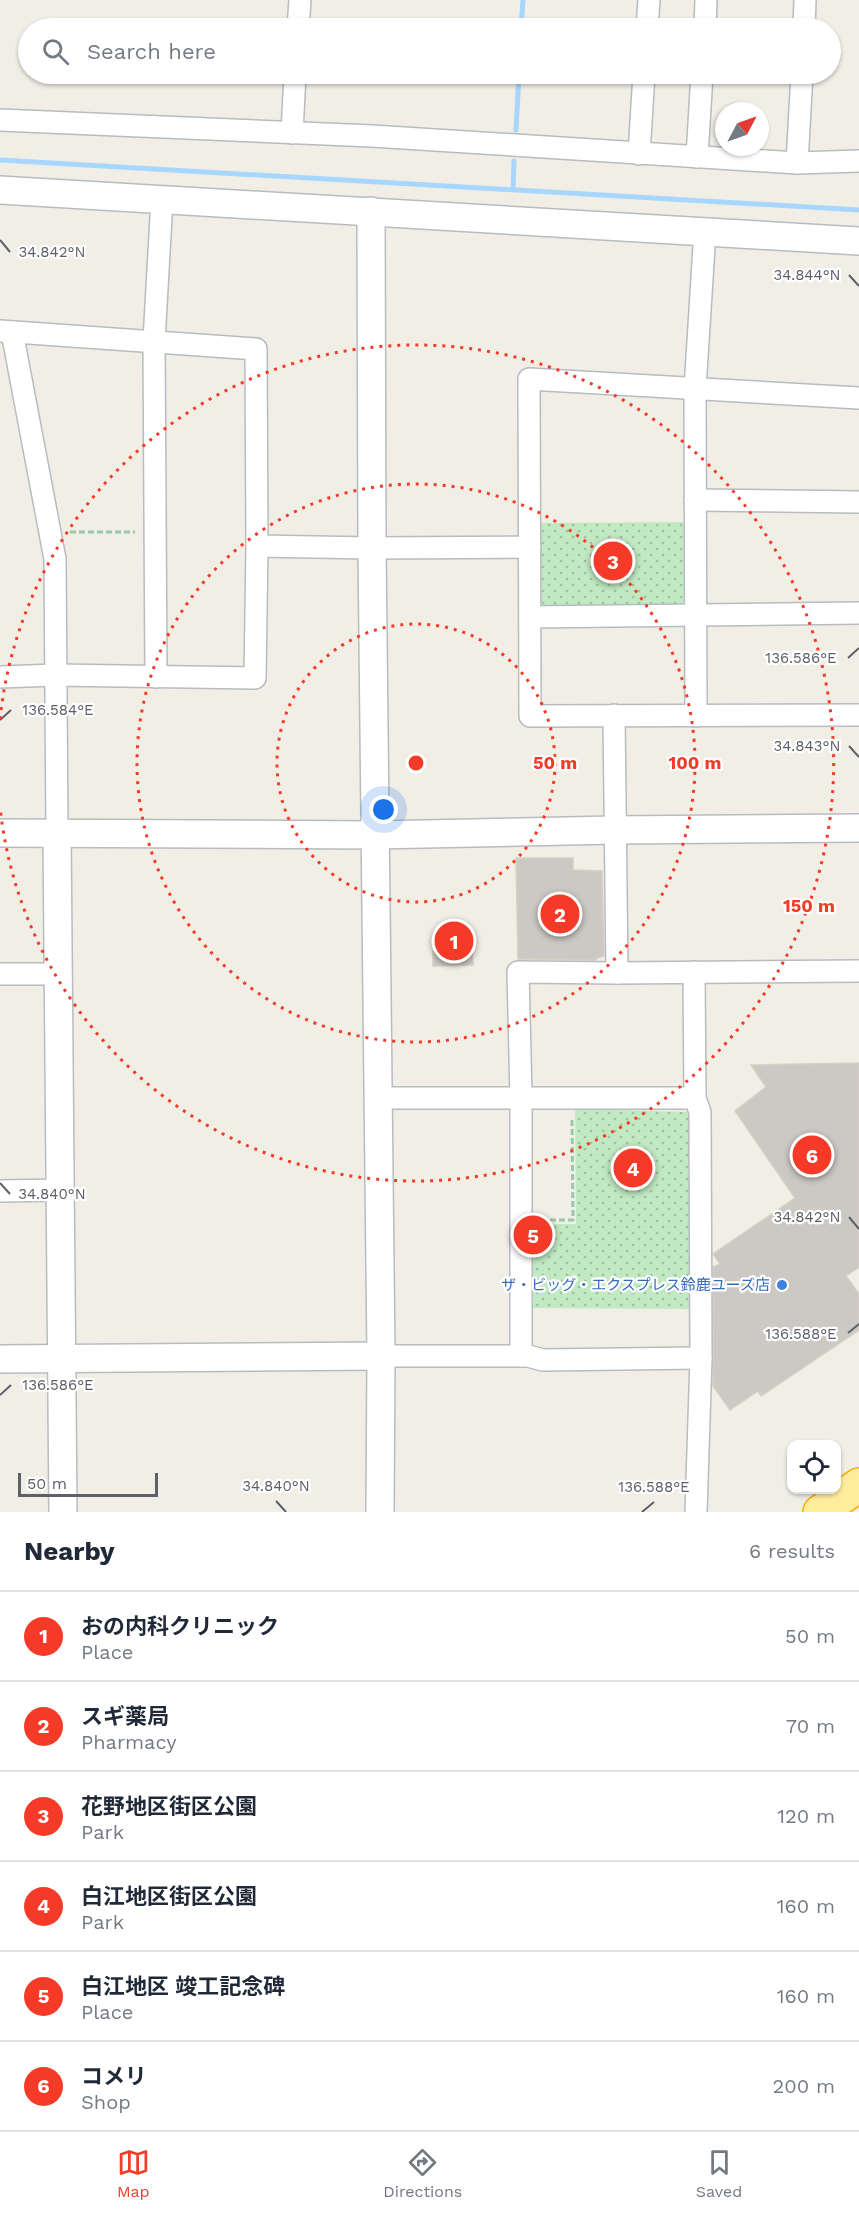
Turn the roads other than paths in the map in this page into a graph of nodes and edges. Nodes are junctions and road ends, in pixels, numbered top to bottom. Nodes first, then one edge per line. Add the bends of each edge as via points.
1 (300, 0) edge
2 (649, 0) edge
3 (706, 0) edge
4 (806, 0) edge
5 (299, 18) edge
6 (648, 18) edge
7 (705, 18) edge
8 (805, 18) edge
9 (295, 84) edge
10 (643, 84) edge
11 (701, 84) edge
12 (801, 84) edge
13 (0, 120) edge
14 (292, 133) junction
15 (639, 154) junction
16 (697, 157) junction
17 (859, 161) edge
18 (797, 163) junction
19 (0, 190) edge
20 (162, 200) junction
21 (371, 211) junction
22 (705, 231) junction
23 (859, 241) edge
24 (6, 331) edge
25 (154, 341) junction
26 (695, 389) junction
27 (859, 398) edge
28 (695, 500) junction
29 (859, 502) edge
30 (257, 546) junction
31 (530, 547) junction
32 (372, 548) junction
33 (859, 613) edge
34 (695, 615) junction
35 (530, 617) junction
36 (56, 675) junction
37 (0, 677) edge
38 (156, 677) junction
39 (614, 715) junction
40 (859, 715) edge
41 (696, 716) junction
42 (859, 828) edge
43 (614, 830) junction
44 (0, 833) edge
45 (57, 833) junction
46 (375, 835) junction
47 (859, 971) edge
48 (694, 972) junction
49 (617, 973) junction
50 (0, 974) edge
51 (60, 974) junction
52 (521, 1097) junction
53 (378, 1098) junction
54 (695, 1098) junction
55 (61, 1190) junction
56 (0, 1191) edge
57 (381, 1356) junction
58 (521, 1356) junction
59 (701, 1358) junction
60 (0, 1359) edge
61 (61, 1359) junction
62 (859, 1485) edge
63 (63, 1512) edge
64 (381, 1512) edge
65 (696, 1512) edge
66 (820, 1512) edge

1 - 5 street
2 - 6 street
3 - 7 street
4 - 8 street
9 - 14 street
10 - 15 street
11 - 16 street
12 - 18 street
13 - 14 street
14 - 15 street
15 - 16 street
16 - 18 street
17 - 18 street
19 - 20 street
20 - 21 street
20 - 25 street
21 - 22 street
21 - 32 street
22 - 23 street
22 - 26 street
24 - 25 street
24 - 36 street via 56,559
25 - 30 street via 256,349
25 - 38 street
26 - 27 street
26 - 28 street
26 - 31 street via 529,379
28 - 29 street
28 - 34 street
30 - 32 street
30 - 38 street via 255,678
31 - 32 street
31 - 35 street
32 - 46 street
33 - 34 street
34 - 35 street
34 - 41 street
35 - 39 street via 530,716
36 - 37 street
36 - 38 street
36 - 45 street
39 - 41 street
39 - 43 street
40 - 41 street
42 - 43 street
43 - 46 street
43 - 49 street
44 - 45 street
45 - 46 street
45 - 51 street
46 - 53 street
47 - 48 street
48 - 49 street
48 - 54 street
49 - 52 street via 518,972
50 - 51 street
51 - 55 street
52 - 53 street
52 - 54 street
52 - 58 street
53 - 57 street
54 - 59 street via 700,1112
55 - 56 street
55 - 61 street
57 - 58 street
57 - 61 street
57 - 64 street
58 - 59 street via 543,1360
59 - 65 street
60 - 61 street
61 - 63 street
62 - 66 highway

